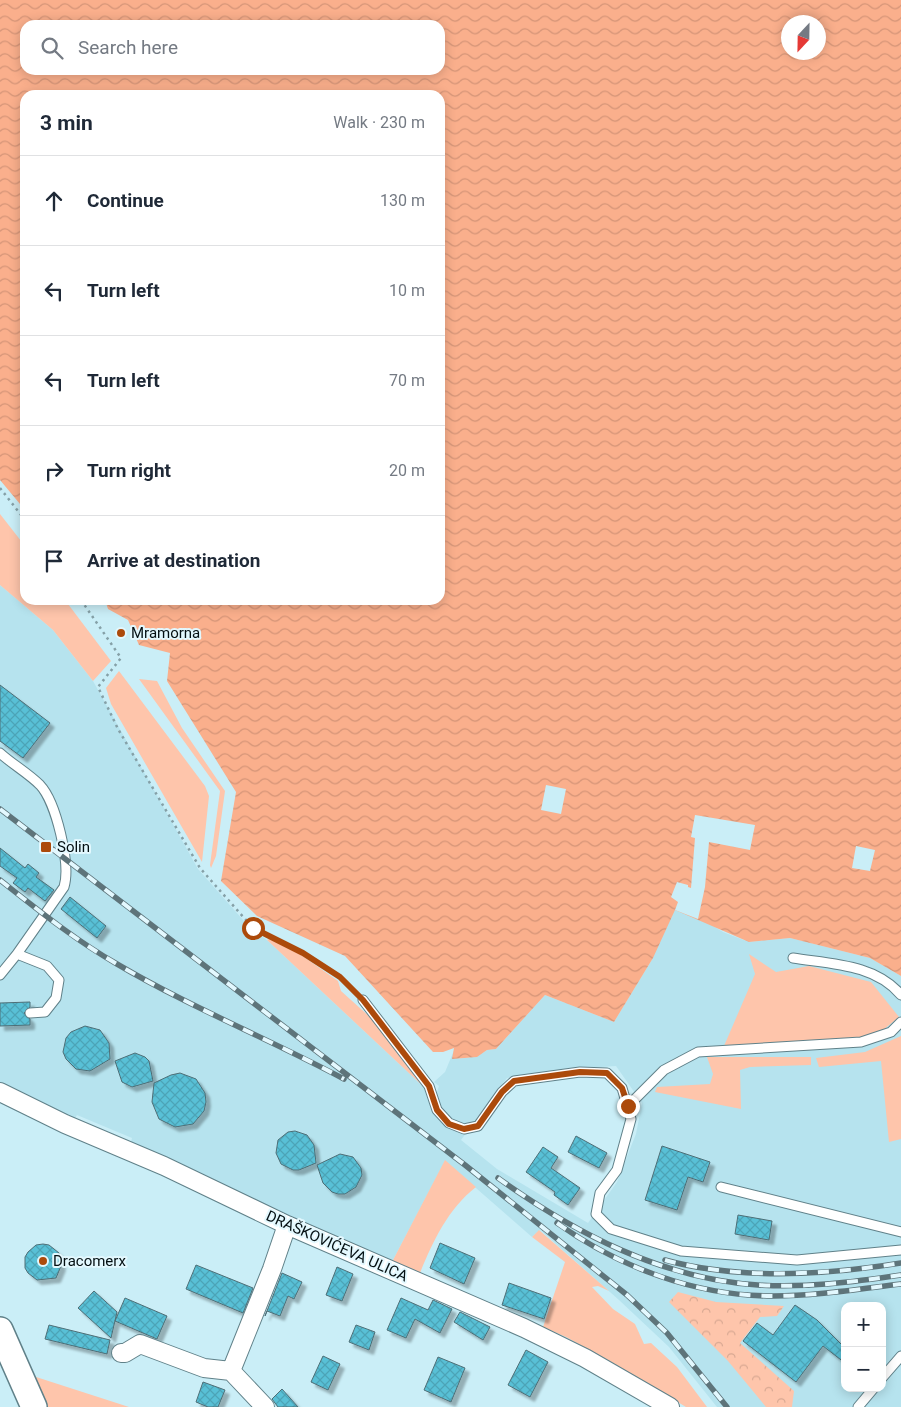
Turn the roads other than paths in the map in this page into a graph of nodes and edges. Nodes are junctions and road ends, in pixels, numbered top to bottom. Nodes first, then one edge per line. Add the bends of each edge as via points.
1 (0, 753) edge
2 (17, 954) junction
3 (793, 958) dead end
4 (0, 975) edge
5 (901, 995) edge
6 (363, 1000) road end
7 (30, 1013) dead end
8 (901, 1022) edge
9 (0, 1092) edge
10 (628, 1106) junction
11 (721, 1187) dead end
12 (287, 1225) junction
13 (901, 1232) edge
14 (901, 1250) edge
15 (0, 1330) edge
16 (121, 1353) dead end
17 (901, 1356) edge
18 (231, 1371) junction
19 (886, 1373) edge
20 (871, 1392) edge
21 (34, 1407) edge
22 (265, 1407) edge
23 (670, 1407) edge
24 (858, 1407) edge

1 - 2 lane via 39,784 50,798 68,876 64,887
2 - 4 lane
2 - 7 lane via 47,966 59,980 56,998 46,1012
3 - 5 lane via 862,968 892,985
6 - 10 lane via 429,1086 437,1110 449,1124 464,1129 478,1126 514,1081 580,1072 607,1073 622,1088
8 - 10 lane via 891,1032 861,1042 698,1052 664,1070
9 - 12 street, DRAŠKOVIĆEVA ULICA
10 - 14 lane via 631,1119 617,1170 600,1193 596,1214 611,1229 681,1251 797,1260
11 - 13 lane
12 - 18 street
12 - 23 street, DRAŠKOVIĆEVA ULICA via 524,1328 585,1358
15 - 21 main road
16 - 18 street via 140,1344 204,1368
17 - 19 lane
18 - 22 street
20 - 24 lane

